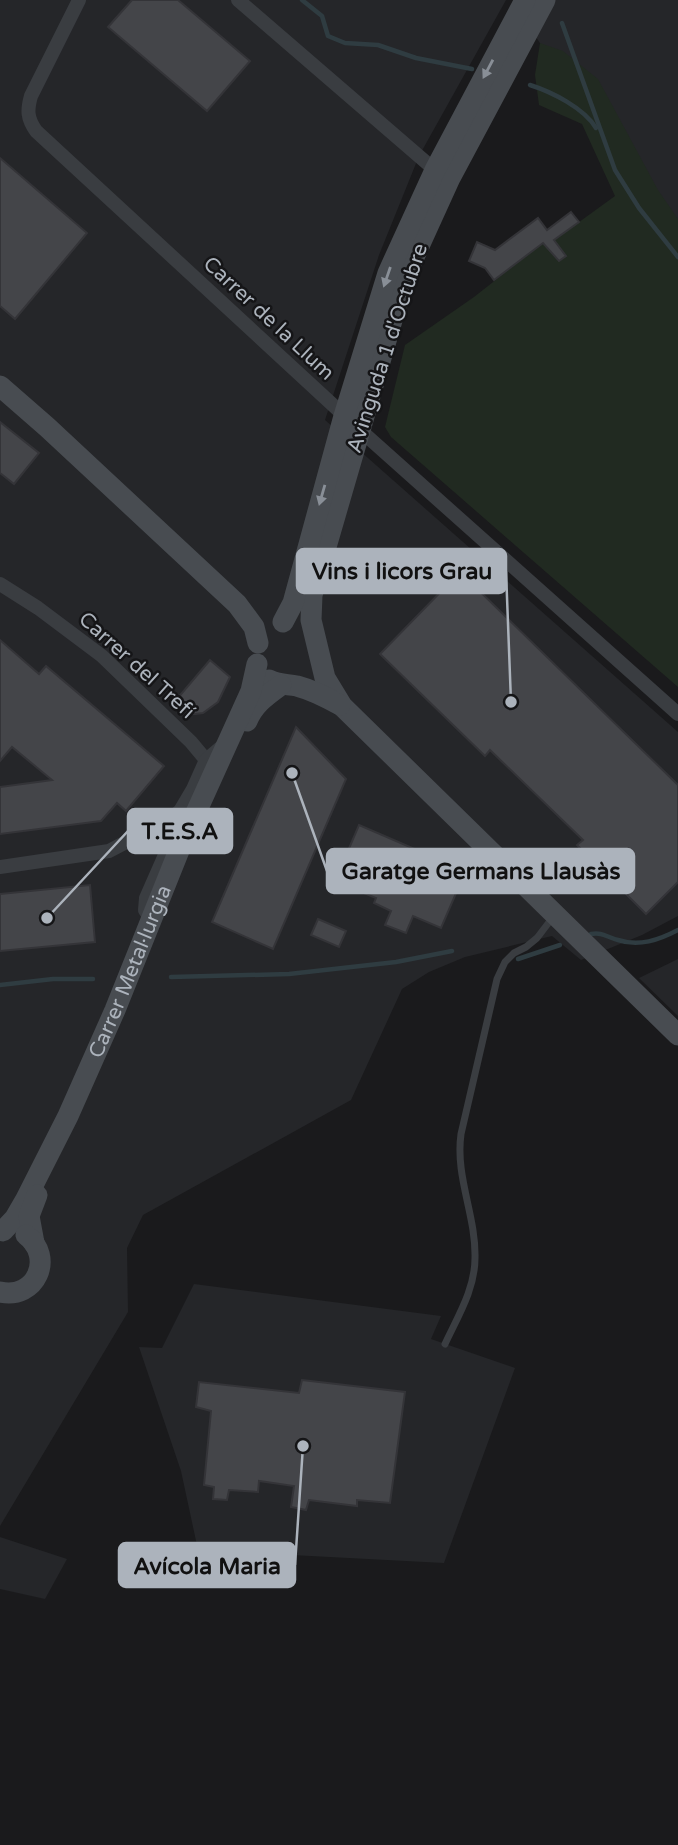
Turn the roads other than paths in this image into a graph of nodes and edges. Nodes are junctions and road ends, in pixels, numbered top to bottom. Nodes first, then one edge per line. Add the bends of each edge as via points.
1 (79, 0) edge
2 (238, 0) edge
3 (545, 0) edge
4 (525, 12) edge
5 (442, 174) junction
6 (0, 386) edge
7 (352, 423) junction
8 (0, 584) edge
9 (304, 591) junction
10 (237, 604) junction
11 (280, 622) junction
12 (315, 636) junction
13 (258, 653) junction
14 (320, 658) junction
15 (287, 685) junction
16 (342, 706) junction
17 (678, 714) edge
18 (227, 742) junction
19 (206, 760) junction
20 (180, 810) junction
21 (0, 867) edge
22 (555, 914) junction
23 (151, 919) junction
24 (678, 1035) edge
25 (2, 1232) edge
26 (34, 1243) junction
27 (2, 1294) edge
28 (445, 1344) dead end

1 - 7 street, Carrer de la Llum via 31,96 27,108 30,122 54,150
2 - 5 street
3 - 4 main road, Avinguda 1 d'Octubre
4 - 5 main road, Avinguda 1 d'Octubre
5 - 7 main road, Avinguda 1 d'Octubre
6 - 10 main road
7 - 9 main road, Avinguda 1 d'Octubre
7 - 17 street, Carrer de la Llum
8 - 19 street, Carrer del Trefí via 102,656
9 - 11 main road
9 - 12 main road
10 - 11 main road
10 - 13 main road via 254,627
11 - 12 main road via 301,624
11 - 13 main road via 267,629
12 - 14 main road
13 - 15 main road via 264,675
13 - 18 main road, Carrer Metal·lurgia via 251,691
14 - 15 main road via 309,678
14 - 16 main road via 325,678
15 - 16 main road
15 - 26 main road, Carrer Metal·lurgia via 260,701 248,716 82,1105 36,1195 29,1216
16 - 22 main road
18 - 19 street
18 - 23 main road, Carrer Metal·lurgia
19 - 20 street
20 - 21 street via 109,850
20 - 23 street via 179,824 146,898 145,910
22 - 24 main road
22 - 28 lane via 537,938 505,962 497,979 458,1154 474,1236 473,1282
23 - 25 main road, Carrer Metal·lurgia via 68,1116 15,1219
25 - 26 main road via 19,1232
26 - 27 main road, Carrer Metal·lurgia via 41,1260 37,1277 24,1290

